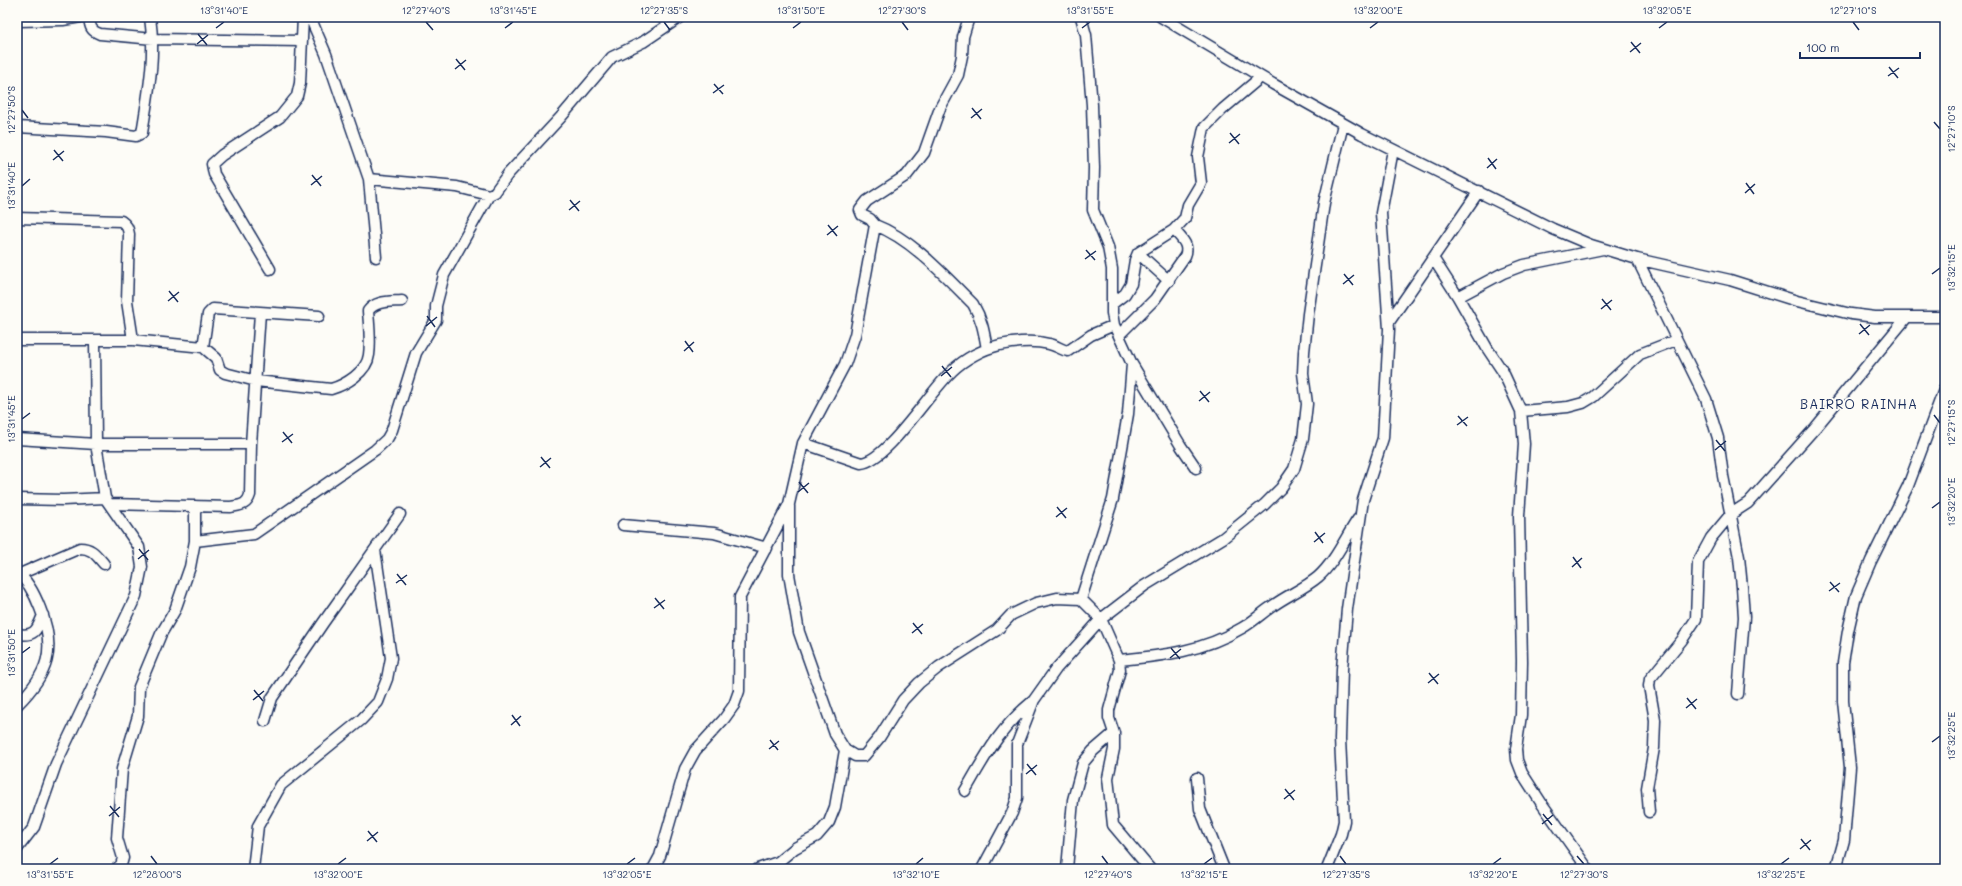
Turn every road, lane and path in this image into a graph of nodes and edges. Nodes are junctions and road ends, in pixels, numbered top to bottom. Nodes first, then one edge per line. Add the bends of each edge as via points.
1 (81, 17) edge
2 (89, 17) edge
3 (150, 17) edge
4 (303, 17) edge
5 (310, 17) edge
6 (680, 17) edge
7 (969, 17) edge
8 (1081, 17) edge
9 (1161, 17) edge
10 (63, 18) edge
11 (17, 21) edge
12 (153, 39) junction
13 (302, 41) junction
14 (1261, 77) junction
15 (1343, 124) junction
16 (17, 127) edge
17 (1393, 150) junction
18 (369, 179) junction
19 (1479, 191) junction
20 (489, 195) junction
21 (17, 218) edge
22 (874, 225) junction
23 (1174, 230) junction
24 (1604, 249) junction
25 (1138, 253) junction
26 (376, 257) dead end
27 (1433, 258) junction
28 (1638, 259) junction
29 (270, 269) dead end
30 (1169, 281) junction
31 (1458, 297) junction
32 (402, 301) dead end
33 (1112, 304) junction
34 (260, 313) junction
35 (319, 316) dead end
36 (1907, 317) junction
37 (1945, 317) edge
38 (1389, 322) junction
39 (1114, 324) junction
40 (1119, 335) junction
41 (17, 340) edge
42 (95, 340) junction
43 (132, 340) junction
44 (1676, 340) junction
45 (203, 347) junction
46 (986, 349) junction
47 (1132, 364) junction
48 (256, 381) junction
49 (1945, 387) edge
50 (1521, 411) junction
51 (17, 439) edge
52 (96, 444) junction
53 (251, 444) junction
54 (804, 444) junction
55 (1196, 468) dead end
56 (17, 499) edge
57 (108, 501) junction
58 (789, 504) junction
59 (194, 506) junction
60 (400, 514) dead end
61 (1731, 514) junction
62 (1360, 516) junction
63 (622, 525) dead end
64 (195, 541) junction
65 (767, 548) junction
66 (375, 550) junction
67 (104, 564) dead end
68 (18, 573) edge
69 (1081, 599) junction
70 (43, 615) junction
71 (1101, 619) junction
72 (17, 634) edge
73 (1119, 660) junction
74 (1738, 694) dead end
75 (1034, 700) junction
76 (17, 705) edge
77 (265, 721) dead end
78 (1114, 733) junction
79 (845, 750) junction
80 (1197, 778) dead end
81 (965, 791) dead end
82 (1649, 812) dead end
83 (17, 849) edge
84 (982, 868) edge
85 (116, 869) edge
86 (253, 869) edge
87 (653, 869) edge
88 (758, 869) edge
89 (1067, 869) edge
90 (1150, 869) edge
91 (1224, 869) edge
92 (1327, 869) edge
93 (1588, 869) edge
94 (1836, 869) edge

1 - 10 street
2 - 12 street via 94,32
3 - 12 street
4 - 13 street
5 - 18 street via 326,54
6 - 20 street via 643,42 612,57 495,192
7 - 22 street via 963,37 958,75 940,108 924,153 907,175 867,201 860,210
8 - 33 street via 1086,35 1092,105 1093,210 1104,235 1110,258
9 - 14 street
10 - 11 street
12 - 13 street
12 - 16 street via 151,76 142,133 136,136
13 - 29 street via 300,83 297,96 291,105 280,117 212,164 214,174
14 - 15 street
14 - 23 street via 1222,109 1204,128 1198,157 1201,183 1188,206 1182,224
15 - 17 street
15 - 71 street via 1324,203 1308,314 1304,352 1307,404 1294,469 1281,488 1264,505 1223,538 1144,586
17 - 19 street
17 - 38 street via 1381,213
18 - 20 street via 457,187
18 - 26 street
19 - 24 street via 1553,229
19 - 27 street
20 - 64 street via 444,274 436,306 436,320 416,353 387,439 254,534
21 - 43 street via 121,221 126,224 129,234 127,301
22 - 46 street via 891,231 909,244 973,304 984,328
22 - 54 street via 855,335 845,364
23 - 25 street
23 - 30 street via 1188,251
24 - 28 street
24 - 31 street via 1524,265
25 - 30 street
25 - 33 street via 1131,284 1125,294
27 - 31 street
27 - 38 street
28 - 36 street via 1730,280 1851,314
28 - 44 street
30 - 40 street
31 - 50 street via 1503,372
32 - 48 street via 375,304 368,311 369,355 365,366 340,386 331,389
33 - 39 street
34 - 35 street
34 - 45 street via 210,311
34 - 48 street
36 - 37 street
36 - 61 street via 1759,492 1744,507
38 - 62 street via 1383,438
39 - 40 street
39 - 46 street via 1091,335 1068,351 1037,342 1020,342
40 - 47 street
41 - 42 street
42 - 43 street
42 - 52 street
43 - 45 street
44 - 50 street via 1640,354 1583,403 1568,407
44 - 61 street via 1713,417
45 - 48 street via 216,358 220,370 226,374
46 - 54 street via 953,370 896,439 876,458 861,463
47 - 55 street
47 - 69 street via 1128,414 1113,499
48 - 53 street
49 - 94 street via 1908,486 1856,596 1848,631 1843,663 1843,701 1850,767 1844,840
50 - 93 street via 1524,444 1519,516 1522,668 1521,715 1516,749 1522,773
51 - 52 street
52 - 53 street
52 - 57 street
53 - 59 street via 248,502 231,507
54 - 58 street
56 - 57 street
57 - 59 street
57 - 83 street via 139,547 142,566 136,596 56,764 34,826
58 - 65 street
58 - 79 street via 789,574 799,632 835,734
59 - 64 street
60 - 66 street
61 - 74 street via 1740,557 1744,617
61 - 82 street via 1711,538 1698,562 1697,612 1692,627 1650,680 1655,720 1654,748 1647,788
62 - 73 street via 1334,558 1318,576 1241,628 1218,641 1181,652
62 - 92 street via 1347,609 1342,669 1340,739 1344,821
63 - 65 street via 714,533
64 - 85 street via 190,567 175,610 161,634 139,687 138,716 122,769 117,838 122,858 121,865
65 - 87 street via 740,598 739,691 734,705 695,751 685,769 660,856
66 - 77 street via 272,698
66 - 86 street via 391,658 380,697 361,720 281,785 258,826
67 - 68 street via 92,551 80,548
68 - 70 street via 34,593
69 - 71 street
69 - 79 street via 1057,598 1036,603 1012,615 997,630 919,683 903,700 879,738 864,756 855,756
70 - 72 street via 38,629 33,633 27,636
70 - 76 street via 49,632 50,651 46,665 29,693
71 - 73 street
71 - 75 street via 1056,669
73 - 78 street via 1120,670 1109,710
75 - 81 street via 997,736
75 - 84 street via 1017,744 1017,798 1012,813
78 - 89 street via 1083,763 1073,800
78 - 90 street via 1114,749 1108,778 1113,825
79 - 88 street via 835,807 829,822 818,836 795,848 778,862
80 - 91 street via 1200,810

